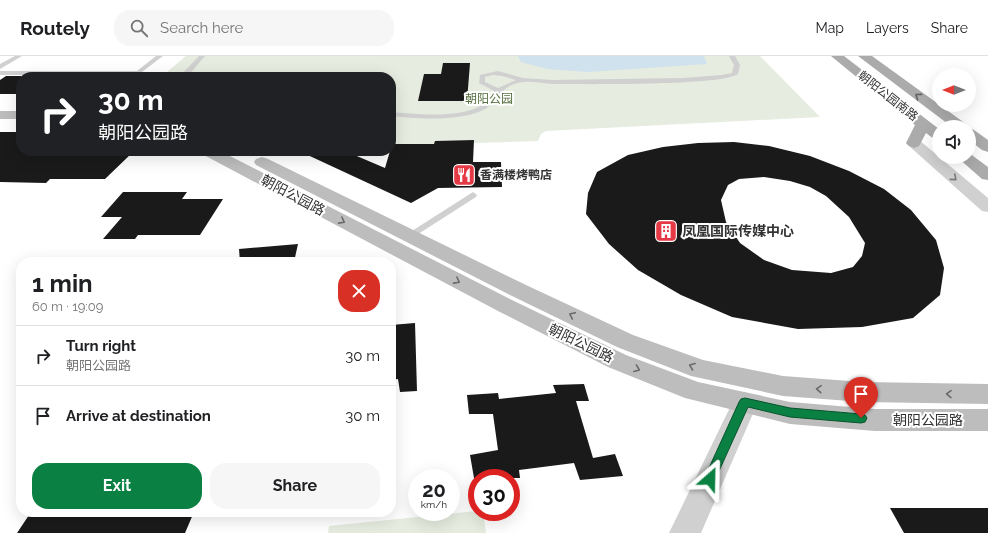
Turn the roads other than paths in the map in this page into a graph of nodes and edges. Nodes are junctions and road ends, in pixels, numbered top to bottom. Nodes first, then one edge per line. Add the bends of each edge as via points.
1 (19, 56) edge
2 (160, 56) edge
3 (202, 56) edge
4 (732, 56) edge
5 (837, 56) edge
6 (864, 56) edge
7 (0, 67) edge
8 (139, 72) edge
9 (186, 72) edge
10 (0, 73) edge
11 (16, 73) edge
12 (523, 80) junction
13 (498, 90) junction
14 (0, 108) edge
15 (16, 108) edge
16 (396, 114) edge
17 (0, 115) edge
18 (16, 115) edge
19 (951, 120) edge
20 (924, 124) junction
21 (932, 130) edge
22 (976, 138) edge
23 (914, 143) joint
24 (988, 147) edge
25 (218, 156) edge
26 (249, 156) edge
27 (975, 164) edge
28 (988, 175) edge
29 (473, 195) dead end
30 (988, 207) edge
31 (409, 236) junction
32 (988, 394) edge
33 (745, 402) junction
34 (988, 420) edge
35 (685, 533) edge

1 - 7 lane
2 - 8 lane
3 - 9 lane
4 - 12 lane via 737,65 735,74 722,78 642,81
5 - 20 main road, 朝阳公园南路
19 -> 6 main road, 朝阳公园南路
10 - 11 lane
12 - 13 lane via 506,84
12 - 13 lane via 501,73 482,76 482,83
13 - 16 lane via 484,106 453,115
14 - 15 main road
17 - 18 main road
20 - 21 main road, 朝阳公园南路
20 - 23 main road
22 - 24 main road
23 -> 30 street
25 -> 33 main road, 朝阳公园路 via 506,306 618,361 694,391
26 - 31 main road, 朝阳公园路
27 - 28 main road
29 - 31 lane
32 -> 31 main road, 朝阳公园路 via 863,392 783,386 700,369 625,341
33 - 34 main road, 朝阳公园路 via 790,413 875,420
33 - 35 street

